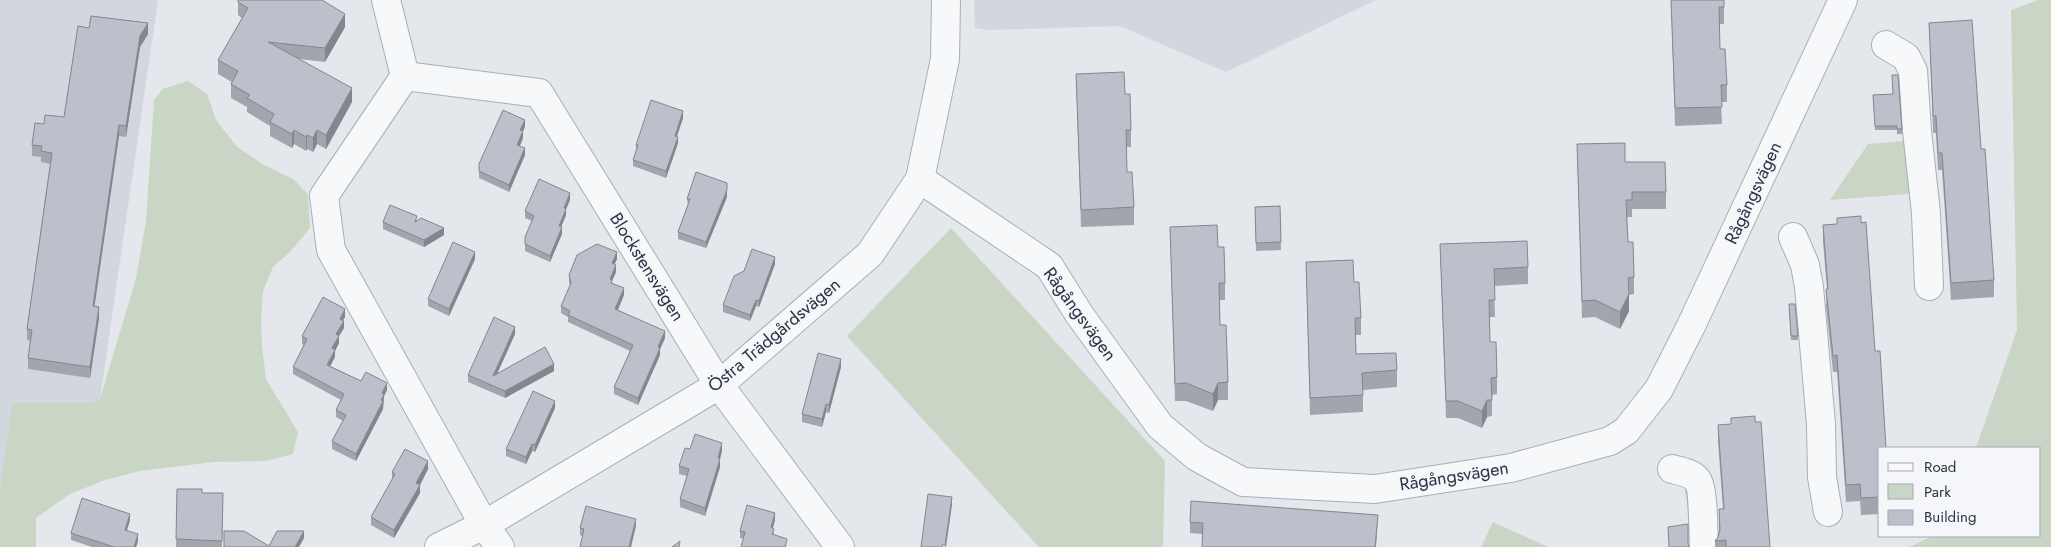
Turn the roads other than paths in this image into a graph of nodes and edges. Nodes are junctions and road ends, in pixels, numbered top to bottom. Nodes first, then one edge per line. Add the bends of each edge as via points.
1 (386, 0) edge
2 (946, 0) edge
3 (1843, 0) edge
4 (1886, 45) dead end
5 (405, 76) junction
6 (920, 179) junction
7 (1793, 237) dead end
8 (1929, 286) dead end
9 (719, 385) junction
10 (1672, 469) dead end
11 (1828, 512) dead end
12 (484, 525) junction
13 (439, 547) edge
14 (500, 547) edge
15 (840, 547) edge
16 (1704, 547) edge

1 - 5 street
2 - 6 street, Östra Trädgårdsvägen via 945,59
3 - 6 street, Rågångsvägen via 1692,326 1659,389 1626,431 1610,440 1511,468 1375,488 1243,482 1197,457 1160,426 1048,266
4 - 8 street via 1906,57 1913,71
5 - 9 street, Blockstensvägen via 539,93
5 - 12 street via 324,196 331,250
6 - 9 street, Östra Trädgårdsvägen via 870,254
7 - 11 street via 1805,265 1809,287 1821,424 1822,477
9 - 12 street, Östra Trädgårdsvägen
9 - 15 street, Blockstensvägen
10 - 16 street via 1697,480 1701,489
12 - 13 street, Östra Trädgårdsvägen
12 - 14 street

